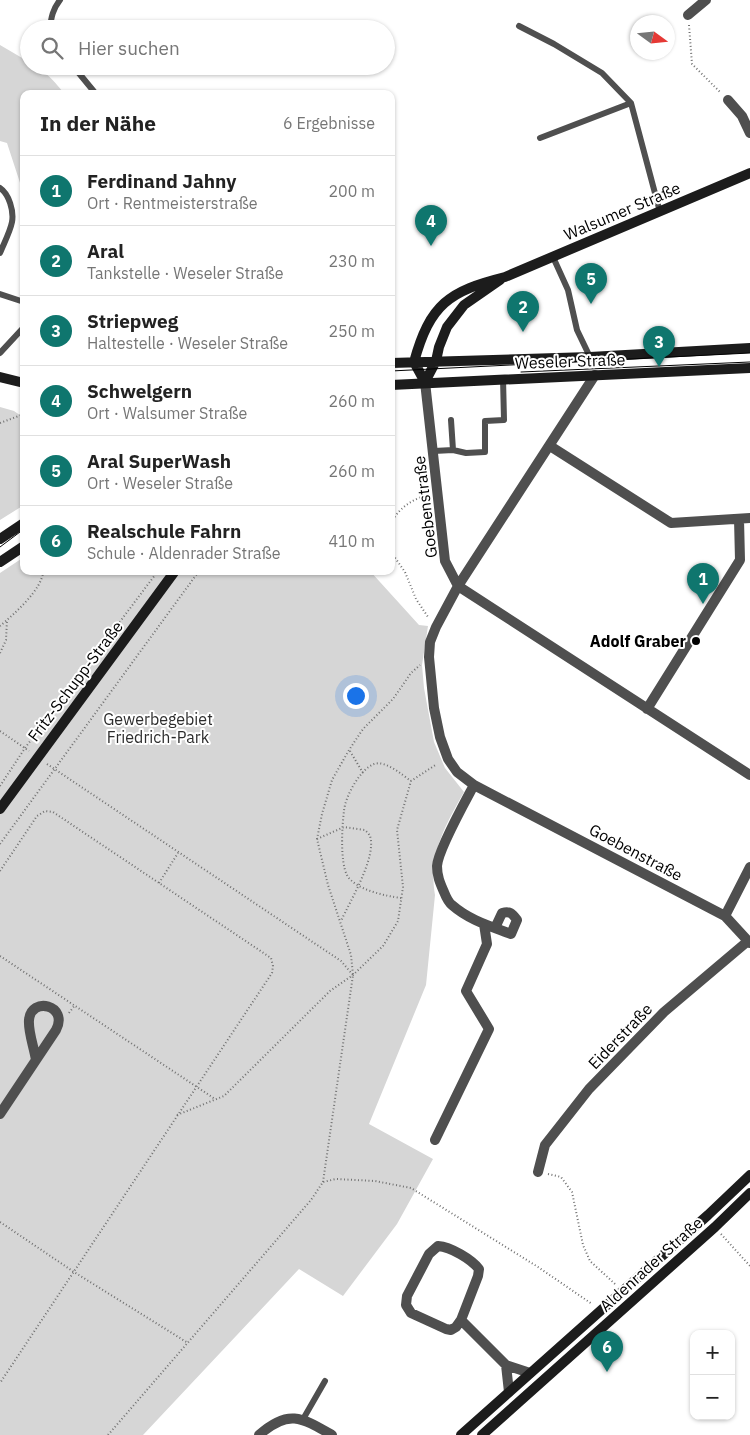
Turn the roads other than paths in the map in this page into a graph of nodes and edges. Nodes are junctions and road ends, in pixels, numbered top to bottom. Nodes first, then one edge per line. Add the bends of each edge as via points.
1 (60, 0) edge
2 (706, 0) edge
3 (688, 15) road end
4 (51, 20) edge
5 (519, 26) dead end
6 (80, 75) edge
7 (93, 90) edge
8 (728, 100) road end
9 (631, 103) junction
10 (750, 133) edge
11 (540, 138) dead end
12 (750, 173) edge
13 (0, 188) edge
14 (660, 212) junction
15 (0, 253) edge
16 (552, 257) junction
17 (505, 277) junction
18 (0, 294) edge
19 (20, 301) edge
20 (20, 330) edge
21 (750, 348) edge
22 (0, 353) edge
23 (590, 357) junction
24 (436, 361) junction
25 (414, 362) junction
26 (395, 363) edge
27 (750, 368) edge
28 (595, 375) junction
29 (0, 377) edge
30 (503, 378) junction
31 (20, 382) edge
32 (425, 382) junction
33 (395, 385) edge
34 (451, 420) dead end
35 (550, 446) junction
36 (453, 450) junction
37 (434, 452) junction
38 (750, 518) edge
39 (739, 519) junction
40 (20, 526) edge
41 (0, 539) edge
42 (20, 549) edge
43 (0, 562) edge
44 (172, 575) edge
45 (458, 586) junction
46 (647, 709) junction
47 (750, 775) edge
48 (474, 785) junction
49 (0, 809) edge
50 (750, 867) edge
51 (725, 916) junction
52 (484, 924) junction
53 (495, 928) dead end
54 (749, 942) edge
55 (36, 1060) junction
56 (0, 1114) edge
57 (435, 1140) dead end
58 (538, 1172) road end
59 (750, 1175) edge
60 (750, 1193) edge
61 (460, 1320) junction
62 (506, 1365) junction
63 (530, 1373) junction
64 (325, 1381) dead end
65 (509, 1392) junction
66 (302, 1421) junction
67 (259, 1435) edge
68 (332, 1435) edge
69 (461, 1435) edge
70 (482, 1435) edge

1 - 4 lane
2 - 3 street
5 - 9 lane via 602,73
6 - 7 lane
8 - 10 street via 742,116
9 - 11 lane
9 - 14 lane
12 - 14 street, Walsumer Straße
13 - 15 lane via 10,203 12,221
14 - 16 street, Walsumer Straße
16 - 17 street, Walsumer Straße
16 - 23 lane via 568,290 577,330
17 - 24 street, Walsumer Straße via 464,305 447,327
17 - 25 street, Walsumer Straße via 478,284 442,303 420,340
18 - 19 lane
20 - 22 lane
21 - 23 street, Weseler Straße
23 - 24 street, Weseler Straße
24 - 25 street, Weseler Straße
24 - 32 street, Walsumer Straße
25 - 26 street, Weseler Straße
25 - 32 street
27 - 28 street, Weseler Straße
28 - 30 street, Weseler Straße
28 - 35 street
29 - 31 street
30 - 32 street, Weseler Straße
30 - 36 lane via 504,420 485,421 486,452
32 - 33 street, Weseler Straße
32 - 37 street, Goebenstraße
34 - 36 lane
35 - 39 street via 671,523
35 - 45 street
36 - 37 lane
37 - 45 street, Goebenstraße via 445,561
38 - 39 street
39 - 46 street via 740,560
40 - 41 street
42 - 43 street
44 - 49 street, Fritz-Schupp-Straße
45 - 46 street
45 - 48 street, Goebenstraße via 436,627 429,657 440,737 457,772
46 - 47 street
48 - 51 street, Goebenstraße
48 - 52 street via 437,864 438,879 450,904
50 - 51 street
51 - 54 street, Goebenstraße
52 - 53 street
52 - 57 street via 487,944 466,991 489,1030
54 - 58 street, Eiderstraße via 664,1012 589,1089 545,1145
55 - 55 street via 29,1018 34,1009 47,1006 58,1015 58,1025
55 - 56 street
59 - 63 street, Aldenrader Straße
60 - 70 street, Aldenrader Straße
61 - 61 street via 479,1269 446,1246 438,1246 429,1254 407,1296 406,1306 410,1313 446,1329 456,1327
61 - 62 street
62 - 63 street
62 - 65 street
63 - 65 street, Aldenrader Straße
64 - 66 lane
65 - 69 street, Aldenrader Straße
66 - 67 street via 293,1417 281,1420
66 - 68 street

